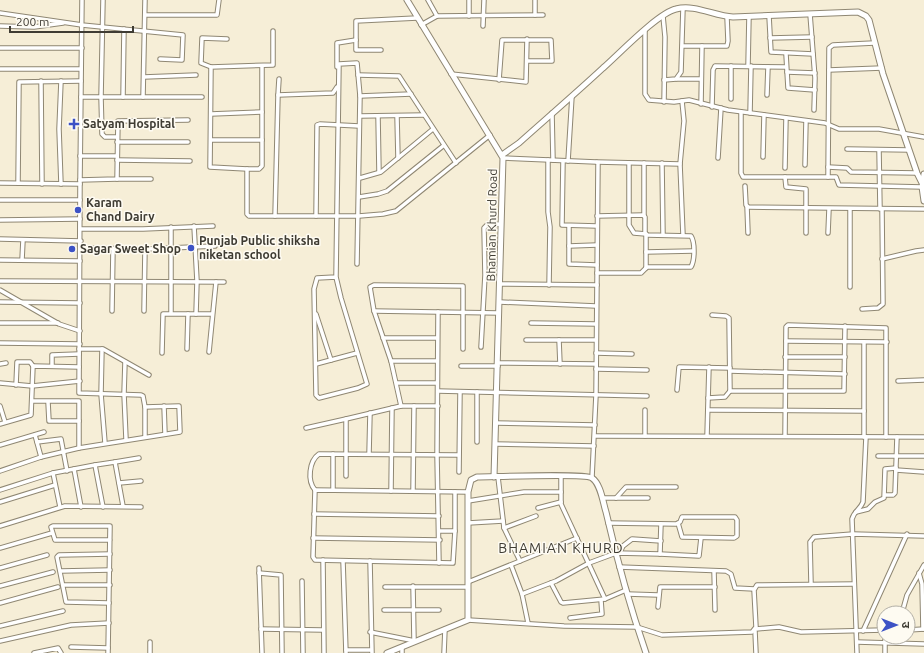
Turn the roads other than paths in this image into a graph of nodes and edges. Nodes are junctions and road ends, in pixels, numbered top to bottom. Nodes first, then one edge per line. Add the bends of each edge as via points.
1 (82, 0) edge
2 (103, 0) edge
3 (145, 0) edge
4 (219, 0) edge
5 (406, 0) edge
6 (428, 0) edge
7 (469, 0) edge
8 (484, 0) edge
9 (535, 0) edge
10 (683, 8) junction
11 (0, 13) edge
12 (810, 14) junction
13 (144, 15) junction
14 (535, 15) junction
15 (543, 15) dead end
16 (437, 16) junction
17 (469, 16) junction
18 (482, 16) junction
19 (663, 16) junction
20 (727, 16) junction
21 (749, 16) junction
22 (769, 16) junction
23 (417, 18) junction
24 (64, 22) junction
25 (82, 25) junction
26 (421, 25) junction
27 (0, 26) edge
28 (482, 26) dead end
29 (103, 27) junction
30 (124, 29) junction
31 (645, 30) junction
32 (144, 31) junction
33 (273, 31) dead end
34 (812, 37) junction
35 (770, 38) junction
36 (227, 39) dead end
37 (356, 40) junction
38 (528, 40) junction
39 (874, 43) junction
40 (683, 46) junction
41 (702, 46) junction
42 (0, 48) edge
43 (82, 48) junction
44 (381, 50) dead end
45 (786, 54) junction
46 (813, 54) junction
47 (160, 59) dead end
48 (527, 61) junction
49 (262, 66) junction
50 (731, 66) junction
51 (749, 66) junction
52 (786, 66) junction
53 (211, 67) junction
54 (768, 67) junction
55 (882, 68) junction
56 (0, 69) edge
57 (81, 69) junction
58 (829, 70) junction
59 (787, 72) junction
60 (815, 73) junction
61 (450, 74) junction
62 (196, 75) dead end
63 (358, 75) junction
64 (144, 77) junction
65 (279, 79) dead end
66 (676, 79) junction
67 (701, 79) junction
68 (500, 80) junction
69 (664, 80) junction
70 (41, 81) junction
71 (61, 81) junction
72 (81, 81) junction
73 (815, 90) junction
74 (411, 94) junction
75 (278, 95) junction
76 (767, 95) dead end
77 (360, 96) junction
78 (572, 96) junction
79 (81, 97) junction
80 (101, 97) junction
81 (123, 97) junction
82 (143, 97) junction
83 (202, 97) dead end
84 (731, 99) dead end
85 (682, 101) junction
86 (664, 102) junction
87 (702, 104) junction
88 (712, 107) junction
89 (721, 108) junction
90 (814, 110) dead end
91 (262, 112) junction
92 (741, 112) junction
93 (552, 113) junction
94 (750, 113) junction
95 (211, 114) junction
96 (424, 115) junction
97 (764, 115) junction
98 (360, 116) junction
99 (378, 116) junction
100 (397, 116) junction
101 (786, 118) junction
102 (188, 120) dead end
103 (806, 121) junction
104 (338, 125) junction
105 (830, 125) junction
106 (359, 126) junction
107 (433, 129) junction
108 (903, 133) junction
109 (490, 135) junction
110 (924, 136) edge
111 (117, 137) junction
112 (211, 140) junction
113 (262, 140) junction
114 (117, 142) junction
115 (188, 142) dead end
116 (443, 146) junction
117 (847, 149) dead end
118 (879, 150) junction
119 (909, 150) junction
120 (80, 156) junction
121 (503, 156) junction
122 (762, 157) dead end
123 (117, 158) junction
124 (398, 158) junction
125 (718, 158) dead end
126 (548, 160) junction
127 (553, 160) junction
128 (190, 161) dead end
129 (563, 161) junction
130 (568, 161) junction
131 (597, 162) junction
132 (456, 163) junction
133 (629, 163) junction
134 (644, 163) junction
135 (662, 163) junction
136 (680, 164) junction
137 (805, 165) dead end
138 (828, 167) junction
139 (785, 168) dead end
140 (247, 169) junction
141 (379, 172) junction
142 (880, 172) junction
143 (917, 173) junction
144 (924, 174) edge
145 (785, 177) junction
146 (828, 177) junction
147 (360, 178) junction
148 (117, 179) junction
149 (151, 179) dead end
150 (80, 182) junction
151 (0, 183) edge
152 (18, 183) junction
153 (42, 184) junction
154 (61, 184) junction
155 (922, 185) junction
156 (745, 186) dead end
157 (880, 186) junction
158 (359, 197) junction
159 (0, 200) edge
160 (80, 200) junction
161 (924, 201) edge
162 (747, 206) junction
163 (806, 208) junction
164 (829, 209) junction
165 (850, 209) junction
166 (881, 209) junction
167 (924, 209) edge
168 (275, 216) junction
169 (316, 216) junction
170 (337, 216) junction
171 (359, 216) junction
172 (597, 216) junction
173 (629, 216) junction
174 (644, 216) junction
175 (80, 219) junction
176 (0, 220) edge
177 (501, 224) junction
178 (194, 226) junction
179 (213, 226) dead end
180 (569, 226) junction
181 (597, 226) junction
182 (171, 227) junction
183 (81, 229) junction
184 (806, 233) dead end
185 (828, 233) dead end
186 (646, 234) junction
187 (748, 234) dead end
188 (663, 235) junction
189 (683, 235) junction
190 (0, 239) edge
191 (23, 240) junction
192 (81, 240) junction
193 (597, 245) junction
194 (215, 246) dead end
195 (568, 246) junction
196 (194, 247) junction
197 (81, 248) junction
198 (171, 248) junction
199 (113, 249) junction
200 (145, 249) junction
201 (924, 250) edge
202 (693, 251) junction
203 (646, 252) junction
204 (882, 259) junction
205 (0, 260) edge
206 (22, 260) junction
207 (80, 261) junction
208 (357, 264) dead end
209 (597, 265) junction
210 (646, 268) junction
211 (597, 273) junction
212 (336, 277) junction
213 (0, 281) edge
214 (144, 281) junction
215 (171, 281) junction
216 (112, 282) junction
217 (197, 282) junction
218 (216, 282) junction
219 (224, 282) dead end
220 (80, 283) junction
221 (500, 284) junction
222 (549, 285) junction
223 (597, 285) junction
224 (850, 287) dead end
225 (0, 290) edge
226 (0, 302) edge
227 (21, 302) junction
228 (500, 302) junction
229 (80, 303) junction
230 (596, 306) junction
231 (862, 309) dead end
232 (112, 311) dead end
233 (144, 311) dead end
234 (315, 311) junction
235 (374, 311) junction
236 (438, 312) junction
237 (463, 312) junction
238 (171, 313) junction
239 (482, 313) junction
240 (499, 313) junction
241 (188, 314) junction
242 (196, 314) junction
243 (212, 314) junction
244 (712, 314) dead end
245 (531, 322) dead end
246 (0, 323) edge
247 (59, 323) junction
248 (596, 324) junction
249 (845, 326) junction
250 (80, 331) junction
251 (383, 338) junction
252 (437, 338) junction
253 (526, 340) dead end
254 (559, 340) junction
255 (596, 340) junction
256 (786, 341) junction
257 (845, 342) junction
258 (864, 342) junction
259 (887, 342) junction
260 (0, 343) edge
261 (80, 344) junction
262 (481, 347) dead end
263 (80, 349) junction
264 (102, 349) junction
265 (188, 349) dead end
266 (463, 350) dead end
267 (209, 352) dead end
268 (162, 353) dead end
269 (357, 353) junction
270 (596, 353) junction
271 (80, 354) junction
272 (632, 354) dead end
273 (785, 357) junction
274 (845, 357) junction
275 (331, 360) junction
276 (391, 361) junction
277 (124, 362) junction
278 (437, 362) junction
279 (0, 364) edge
280 (6, 364) dead end
281 (316, 364) junction
282 (560, 364) junction
283 (596, 364) junction
284 (498, 365) junction
285 (33, 366) junction
286 (52, 366) junction
287 (461, 366) dead end
288 (79, 367) junction
289 (709, 367) junction
290 (596, 369) junction
291 (648, 370) dead end
292 (730, 370) junction
293 (785, 374) junction
294 (845, 374) junction
295 (149, 375) dead end
296 (924, 380) edge
297 (80, 381) junction
298 (898, 381) dead end
299 (0, 383) edge
300 (397, 383) junction
301 (437, 383) junction
302 (16, 385) junction
303 (32, 386) junction
304 (677, 390) dead end
305 (438, 391) junction
306 (730, 391) junction
307 (785, 391) junction
308 (460, 392) junction
309 (477, 392) junction
310 (79, 393) junction
311 (497, 393) junction
312 (101, 394) junction
313 (124, 394) junction
314 (596, 395) junction
315 (647, 396) dead end
316 (708, 398) junction
317 (32, 401) junction
318 (79, 401) junction
319 (48, 402) junction
320 (144, 406) junction
321 (164, 406) junction
322 (402, 406) junction
323 (414, 406) junction
324 (438, 406) junction
325 (0, 408) edge
326 (392, 408) junction
327 (645, 410) dead end
328 (708, 410) junction
329 (785, 411) junction
330 (864, 411) junction
331 (370, 413) junction
332 (346, 419) junction
333 (79, 421) junction
334 (5, 422) junction
335 (496, 423) junction
336 (0, 424) edge
337 (595, 425) junction
338 (306, 428) dead end
339 (44, 432) dead end
340 (165, 434) junction
341 (35, 435) junction
342 (145, 436) junction
343 (595, 436) junction
344 (645, 436) junction
345 (707, 436) junction
346 (785, 436) junction
347 (865, 437) junction
348 (886, 437) junction
349 (897, 437) junction
350 (924, 437) edge
351 (126, 439) junction
352 (37, 442) junction
353 (477, 442) dead end
354 (105, 443) junction
355 (495, 444) junction
356 (0, 445) edge
357 (594, 446) junction
358 (79, 448) junction
359 (65, 452) junction
360 (333, 454) junction
361 (347, 454) junction
362 (369, 454) junction
363 (390, 454) junction
364 (413, 455) junction
365 (437, 455) junction
366 (458, 455) junction
367 (878, 456) dead end
368 (896, 456) junction
369 (924, 456) edge
370 (41, 457) junction
371 (138, 458) dead end
372 (115, 462) junction
373 (95, 465) junction
374 (74, 469) junction
375 (896, 469) junction
376 (67, 470) junction
377 (0, 471) edge
378 (459, 472) dead end
379 (924, 472) edge
380 (53, 473) junction
381 (346, 476) dead end
382 (561, 476) junction
383 (496, 477) junction
384 (592, 477) junction
385 (141, 481) dead end
386 (119, 484) junction
387 (55, 485) junction
388 (676, 487) dead end
389 (0, 490) edge
390 (315, 490) junction
391 (332, 490) junction
392 (391, 491) junction
393 (413, 491) junction
394 (439, 492) junction
395 (454, 492) junction
396 (468, 492) junction
397 (561, 492) junction
398 (500, 495) junction
399 (885, 495) junction
400 (602, 498) junction
401 (616, 498) junction
402 (648, 498) dead end
403 (468, 501) junction
404 (0, 502) edge
405 (561, 502) junction
406 (123, 506) junction
407 (60, 507) junction
408 (81, 507) junction
409 (103, 507) junction
410 (141, 507) dead end
411 (538, 508) dead end
412 (854, 512) junction
413 (314, 514) junction
414 (439, 516) junction
415 (536, 516) dead end
416 (503, 521) junction
417 (468, 523) junction
418 (608, 523) junction
419 (678, 523) junction
420 (661, 524) junction
421 (0, 526) edge
422 (504, 528) junction
423 (440, 531) junction
424 (454, 531) junction
425 (52, 533) junction
426 (853, 534) junction
427 (907, 534) junction
428 (924, 536) edge
429 (313, 538) junction
430 (577, 538) junction
431 (700, 538) junction
432 (110, 540) junction
433 (440, 540) junction
434 (660, 541) junction
435 (0, 548) edge
436 (618, 552) junction
437 (110, 554) junction
438 (660, 554) junction
439 (47, 555) dead end
440 (323, 560) junction
441 (343, 561) junction
442 (370, 561) junction
443 (520, 561) junction
444 (440, 563) junction
445 (588, 564) junction
446 (510, 565) junction
447 (924, 565) edge
448 (619, 567) junction
449 (0, 568) edge
450 (259, 568) dead end
451 (110, 570) junction
452 (61, 571) junction
453 (714, 571) junction
454 (53, 572) dead end
455 (260, 573) junction
456 (919, 573) junction
457 (302, 581) dead end
458 (551, 583) junction
459 (811, 583) junction
460 (468, 584) junction
461 (854, 584) junction
462 (63, 585) junction
463 (110, 585) junction
464 (0, 586) edge
465 (414, 586) junction
466 (58, 587) dead end
467 (385, 587) dead end
468 (715, 587) junction
469 (754, 589) junction
470 (626, 592) junction
471 (522, 594) junction
472 (658, 595) junction
473 (603, 599) junction
474 (0, 603) edge
475 (109, 603) junction
476 (904, 605) edge
477 (658, 606) dead end
478 (384, 610) dead end
479 (439, 610) dead end
480 (716, 610) dead end
481 (414, 611) junction
482 (63, 612) dead end
483 (570, 618) dead end
484 (468, 620) junction
485 (109, 623) junction
486 (528, 623) junction
487 (0, 626) edge
488 (637, 627) junction
489 (261, 629) junction
490 (281, 629) junction
491 (302, 629) junction
492 (445, 629) junction
493 (924, 629) edge
494 (322, 630) junction
495 (756, 630) junction
496 (876, 630) edge
497 (856, 631) junction
498 (863, 631) junction
499 (370, 632) junction
500 (0, 641) edge
501 (416, 641) junction
502 (150, 642) dead end
503 (857, 642) junction
504 (876, 643) edge
505 (71, 647) dead end
506 (402, 647) junction
507 (108, 648) junction
508 (346, 651) edge
509 (371, 651) edge
510 (34, 653) edge
511 (60, 653) edge
512 (108, 653) edge
513 (150, 653) edge
514 (262, 653) edge
515 (282, 653) edge
516 (303, 653) edge
517 (324, 653) edge
518 (387, 653) edge
519 (402, 653) edge
520 (444, 653) edge
521 (646, 653) edge
522 (756, 653) edge
523 (857, 653) edge

1 - 25 street
2 - 29 street
3 - 13 street
4 - 13 street via 217,15
5 - 23 street, Bhamian Khurd Road
6 - 16 street
7 - 17 street
8 - 18 street
9 - 14 street
10 - 19 street
10 - 20 street
10 - 40 street
11 - 24 street
12 - 22 street
12 - 34 street
12 - 39 street via 863,14 868,20
13 - 32 street
14 - 15 street
14 - 18 street
16 - 17 street
16 - 26 street
17 - 18 street
18 - 28 street
19 - 31 street
19 - 69 street
20 - 21 street
20 - 41 street via 726,46
21 - 22 street
21 - 51 street
22 - 35 street
23 - 26 street, Bhamian Khurd Road
23 - 37 street via 358,21
24 - 25 street
24 - 27 street via 34,27
25 - 29 street
25 - 43 street
26 - 61 street, Bhamian Khurd Road
29 - 30 street
29 - 80 street
30 - 32 street
30 - 81 street
31 - 78 street
31 - 86 street via 645,97
32 - 47 street via 183,36 182,60
32 - 64 street
33 - 49 street via 274,63
34 - 35 street
34 - 46 street
35 - 45 street via 771,52
36 - 53 street via 202,38 201,63
37 - 44 street via 357,50
37 - 75 street via 336,44 335,92
38 - 48 street
38 - 48 street via 550,40 552,61
38 - 68 street via 501,40
39 - 55 street
39 - 58 street via 831,46
40 - 41 street
40 - 66 street via 682,67
41 - 67 street
42 - 43 street
43 - 57 street
45 - 46 street
45 - 52 street
46 - 60 street
48 - 68 street via 526,82
49 - 53 street
49 - 91 street
50 - 51 street
50 - 84 street
50 - 88 street via 713,67
51 - 54 street
51 - 94 street
52 - 54 street
52 - 59 street
53 - 95 street
54 - 76 street
55 - 58 street
55 - 108 street
56 - 57 street
57 - 72 street
58 - 105 street
59 - 60 street
59 - 73 street via 788,88
60 - 73 street
61 - 68 street
61 - 109 street, Bhamian Khurd Road
62 - 64 street
63 - 74 street via 398,75
63 - 77 street
63 - 104 street via 357,63 339,64
64 - 82 street
65 - 75 street
66 - 67 street
66 - 69 street
67 - 87 street
69 - 86 street
70 - 71 street
70 - 152 street via 18,82
70 - 153 street
71 - 72 street
71 - 154 street
72 - 79 street
73 - 90 street
74 - 77 street
74 - 96 street
75 - 168 street
77 - 98 street
78 - 93 street
78 - 130 street
79 - 80 street
79 - 120 street
80 - 81 street
80 - 111 street via 102,134 106,137
81 - 82 street
82 - 83 street
85 - 86 street
85 - 87 street via 689,100
85 - 136 street via 684,120
87 - 88 street
88 - 89 street
89 - 92 street
89 - 125 street
91 - 95 street
91 - 113 street
92 - 94 street
92 - 145 street via 742,176
93 - 121 street
93 - 127 street
94 - 97 street
95 - 112 street
96 - 100 street
96 - 107 street
97 - 101 street
97 - 122 street
98 - 99 street
98 - 106 street
99 - 100 street
99 - 141 street
100 - 124 street
101 - 103 street
101 - 139 street
102 - 111 street via 119,120
103 - 105 street
103 - 137 street
104 - 106 street
104 - 169 street via 317,125
104 - 170 street
105 - 108 street via 839,129 873,128
105 - 138 street
106 - 147 street
107 - 116 street
107 - 124 street
108 - 110 street
108 - 119 street
109 - 121 street, Bhamian Khurd Road
109 - 132 street
111 - 114 street
112 - 113 street
112 - 140 street via 211,167
113 - 140 street via 261,168
114 - 115 street
114 - 123 street
116 - 132 street
116 - 158 street via 387,191
117 - 118 street
118 - 119 street
118 - 142 street
119 - 143 street
120 - 123 street
120 - 150 street
121 - 126 street
121 - 177 street, Bhamian Khurd Road
123 - 128 street
123 - 148 street
124 - 141 street
126 - 127 street
126 - 222 street
127 - 129 street
129 - 130 street
129 - 180 street via 562,224
130 - 131 street
131 - 133 street
131 - 172 street
132 - 171 street via 396,211
133 - 134 street
133 - 173 street
134 - 135 street
134 - 174 street
135 - 136 street
135 - 188 street
136 - 189 street
138 - 142 street via 848,168 851,172
138 - 146 street
140 - 168 street via 247,215
141 - 147 street
142 - 143 street
142 - 157 street
143 - 155 street
144 - 155 street
145 - 146 street
145 - 163 street via 786,187 806,189
146 - 157 street via 836,177 839,185
147 - 158 street
148 - 149 street
148 - 150 street
150 - 154 street
150 - 160 street
151 - 152 street
152 - 153 street
153 - 154 street
155 - 157 street
155 - 161 street
156 - 162 street
157 - 166 street
158 - 171 street
159 - 160 street
160 - 175 street
162 - 163 street
162 - 187 street
163 - 164 street
163 - 184 street
164 - 165 street
164 - 185 street
165 - 166 street
165 - 224 street
166 - 167 street
166 - 204 street
168 - 169 street
169 - 170 street
170 - 171 street
170 - 212 street
171 - 208 street
172 - 173 street
172 - 181 street
173 - 174 street
173 - 186 street via 632,231
174 - 186 street
175 - 176 street
175 - 183 street
177 - 221 street, Bhamian Khurd Road
177 - 239 street via 484,226 485,275
178 - 179 street
178 - 182 street
178 - 196 street
180 - 181 street
180 - 195 street
181 - 193 street
182 - 183 street
182 - 198 street
183 - 192 street
186 - 188 street
186 - 203 street
188 - 189 street
189 - 202 street via 692,237
190 - 191 street
191 - 192 street
191 - 206 street
192 - 197 street
193 - 195 street
193 - 209 street
194 - 196 street
195 - 209 street via 569,264
196 - 198 street
196 - 217 street
197 - 199 street
197 - 207 street
198 - 200 street
198 - 215 street
199 - 200 street
199 - 216 street
200 - 214 street
201 - 204 street
202 - 203 street
202 - 210 street via 691,266
203 - 210 street
204 - 231 street via 883,304 878,308
205 - 206 street
206 - 207 street
207 - 220 street
209 - 211 street
210 - 211 street via 641,273
211 - 223 street
212 - 234 street via 316,278
212 - 269 street
213 - 220 street
214 - 215 street
214 - 216 street
214 - 233 street
215 - 217 street
215 - 238 street
216 - 220 street
216 - 232 street
217 - 218 street
217 - 242 street
218 - 219 street
218 - 243 street
220 - 229 street
221 - 222 street
221 - 228 street, Bhamian Khurd Road
222 - 223 street
223 - 230 street
225 - 227 street
226 - 227 street
227 - 229 street
227 - 247 street
228 - 230 street
228 - 240 street, Bhamian Khurd Road
229 - 250 street
230 - 248 street
234 - 275 street
234 - 281 street
235 - 236 street
235 - 237 street via 371,286 435,285 463,286
235 - 251 street
236 - 237 street
236 - 252 street
237 - 239 street
237 - 266 street
238 - 241 street
238 - 268 street via 162,317
239 - 240 street
239 - 262 street
240 - 284 street, Bhamian Khurd Road
241 - 242 street
241 - 265 street
242 - 243 street
243 - 267 street
244 - 292 street via 729,318
245 - 248 street
246 - 247 street
247 - 250 street
248 - 255 street
249 - 256 street via 788,325
249 - 257 street
249 - 259 street via 884,327 887,329
250 - 261 street
251 - 252 street
251 - 276 street
252 - 278 street
253 - 254 street
254 - 255 street
254 - 282 street
255 - 270 street
256 - 257 street
256 - 273 street
257 - 258 street
257 - 274 street
258 - 259 street
258 - 330 street
259 - 348 street
260 - 261 street
261 - 263 street
263 - 264 street
263 - 271 street
264 - 277 street
264 - 312 street
269 - 275 street
269 - 281 street via 367,384 358,388 319,397 316,395
270 - 272 street
270 - 283 street
271 - 286 street via 52,355
271 - 288 street
273 - 274 street
273 - 293 street
274 - 294 street
275 - 281 street
276 - 278 street
276 - 300 street
277 - 295 street
277 - 313 street
278 - 301 street
279 - 280 street
282 - 283 street
282 - 284 street
283 - 290 street
284 - 287 street
284 - 311 street, Bhamian Khurd Road
285 - 286 street
285 - 302 street via 30,362 17,362
285 - 303 street
286 - 288 street
288 - 297 street
289 - 292 street
289 - 304 street via 679,367
289 - 316 street
290 - 291 street
290 - 314 street
292 - 293 street
292 - 306 street
293 - 294 street
293 - 307 street
294 - 307 street via 845,390 842,392
296 - 298 street
297 - 303 street
297 - 310 street
299 - 302 street
300 - 301 street
300 - 322 street
301 - 305 street
302 - 303 street
303 - 317 street
305 - 308 street
305 - 324 street
306 - 307 street
306 - 316 street via 725,397
307 - 329 street
308 - 309 street
308 - 366 street
309 - 311 street
309 - 353 street
310 - 312 street
310 - 318 street
311 - 314 street
311 - 335 street, Bhamian Khurd Road
312 - 313 street
312 - 354 street
313 - 320 street via 142,395
313 - 351 street
314 - 315 street
314 - 337 street
316 - 328 street
317 - 319 street
317 - 334 street via 30,415
318 - 319 street
318 - 333 street
319 - 333 street via 50,421
320 - 321 street
320 - 342 street
321 - 340 street
321 - 340 street via 179,407 179,432
322 - 323 street
322 - 326 street
323 - 324 street
323 - 364 street
324 - 365 street
325 - 334 street
326 - 331 street
326 - 363 street
327 - 344 street
328 - 329 street
328 - 345 street
329 - 330 street
329 - 346 street
330 - 347 street
331 - 332 street
331 - 362 street
332 - 338 street
332 - 361 street
333 - 358 street
334 - 336 street
335 - 337 street
335 - 355 street, Bhamian Khurd Road
337 - 343 street
339 - 341 street
340 - 342 street
341 - 352 street
341 - 356 street
342 - 351 street
343 - 344 street
343 - 357 street
344 - 345 street
345 - 346 street
346 - 347 street
347 - 348 street
347 - 412 street via 863,502
348 - 349 street
349 - 350 street
349 - 368 street
351 - 354 street
352 - 359 street via 61,439
352 - 370 street
354 - 358 street
355 - 357 street
355 - 383 street, Bhamian Khurd Road
357 - 384 street
358 - 359 street
359 - 370 street
359 - 376 street
360 - 361 street
360 - 390 street via 319,454 314,461 310,484
360 - 391 street
361 - 362 street
361 - 381 street
362 - 363 street
363 - 364 street
363 - 392 street
364 - 365 street
364 - 393 street
365 - 366 street
365 - 394 street
366 - 378 street
367 - 368 street
368 - 369 street
368 - 375 street
370 - 377 street
371 - 372 street
372 - 373 street
372 - 386 street
373 - 374 street
373 - 409 street
374 - 376 street
374 - 408 street
375 - 379 street
375 - 399 street via 895,494
375 - 399 street via 885,469
376 - 380 street
380 - 387 street
380 - 389 street
382 - 383 street
382 - 384 street
382 - 397 street
383 - 396 street via 474,478
383 - 398 street
384 - 400 street
385 - 386 street
386 - 406 street
387 - 404 street
387 - 407 street
388 - 401 street via 626,487
390 - 391 street
390 - 413 street
391 - 392 street
392 - 393 street
393 - 394 street
394 - 395 street
394 - 414 street
395 - 396 street
395 - 424 street
396 - 403 street
397 - 398 street
397 - 405 street
398 - 403 street
398 - 416 street
399 - 412 street via 871,508
400 - 401 street
400 - 418 street
401 - 402 street
403 - 417 street
405 - 411 street
405 - 430 street
406 - 409 street
406 - 410 street
407 - 408 street
407 - 421 street
408 - 409 street
412 - 426 street
413 - 414 street
413 - 429 street
414 - 423 street
415 - 422 street
416 - 417 street
416 - 422 street
417 - 460 street
418 - 420 street
418 - 436 street
419 - 420 street
419 - 431 street via 682,537
419 - 431 street via 682,517 737,518 736,537
420 - 434 street
422 - 443 street
423 - 424 street
423 - 433 street
424 - 444 street via 454,562
425 - 432 street via 55,540
425 - 432 street via 53,526 109,525
425 - 435 street
426 - 427 street
426 - 459 street via 811,538
426 - 461 street
427 - 428 street
427 - 498 street
429 - 433 street
429 - 440 street via 314,559
430 - 443 street
430 - 445 street
431 - 438 street via 699,556
432 - 437 street
433 - 444 street
434 - 436 street via 632,539
434 - 438 street
436 - 438 street
436 - 445 street
436 - 448 street
437 - 451 street
437 - 452 street via 59,555 57,557
439 - 449 street
440 - 441 street
440 - 494 street
441 - 442 street
441 - 508 street
442 - 444 street
442 - 499 street
443 - 446 street
445 - 458 street
445 - 473 street
446 - 460 street
446 - 471 street
447 - 456 street
448 - 453 street
448 - 470 street
450 - 455 street
451 - 452 street
451 - 463 street
452 - 462 street
453 - 468 street
453 - 469 street via 726,571 731,574 735,588
454 - 464 street
455 - 489 street
455 - 490 street via 280,574
456 - 476 street
456 - 493 street via 922,584
457 - 491 street
458 - 471 street
458 - 473 street via 562,603
459 - 461 street
459 - 469 street via 762,584
460 - 465 street
460 - 484 street
461 - 497 street
462 - 463 street
462 - 475 street via 67,602
463 - 475 street
465 - 467 street
465 - 481 street
466 - 474 street
468 - 472 street via 660,587
468 - 480 street
469 - 495 street
470 - 472 street
470 - 473 street
470 - 488 street
471 - 486 street
472 - 477 street
473 - 483 street via 602,614
475 - 485 street
478 - 481 street
479 - 481 street
481 - 501 street
482 - 487 street
484 - 486 street
484 - 492 street
485 - 500 street via 71,625
485 - 507 street
486 - 488 street
488 - 495 street via 662,635 726,634
488 - 521 street
489 - 490 street
489 - 514 street
490 - 491 street
490 - 515 street
491 - 494 street
491 - 516 street
492 - 501 street
492 - 520 street
494 - 517 street
495 - 497 street via 775,627 801,632
495 - 522 street
496 - 498 street
497 - 498 street
497 - 503 street
499 - 501 street
499 - 509 street
501 - 506 street
502 - 513 street
503 - 504 street
503 - 523 street
505 - 507 street
506 - 518 street
506 - 519 street
507 - 512 street
508 - 509 street
510 - 511 street via 58,648

